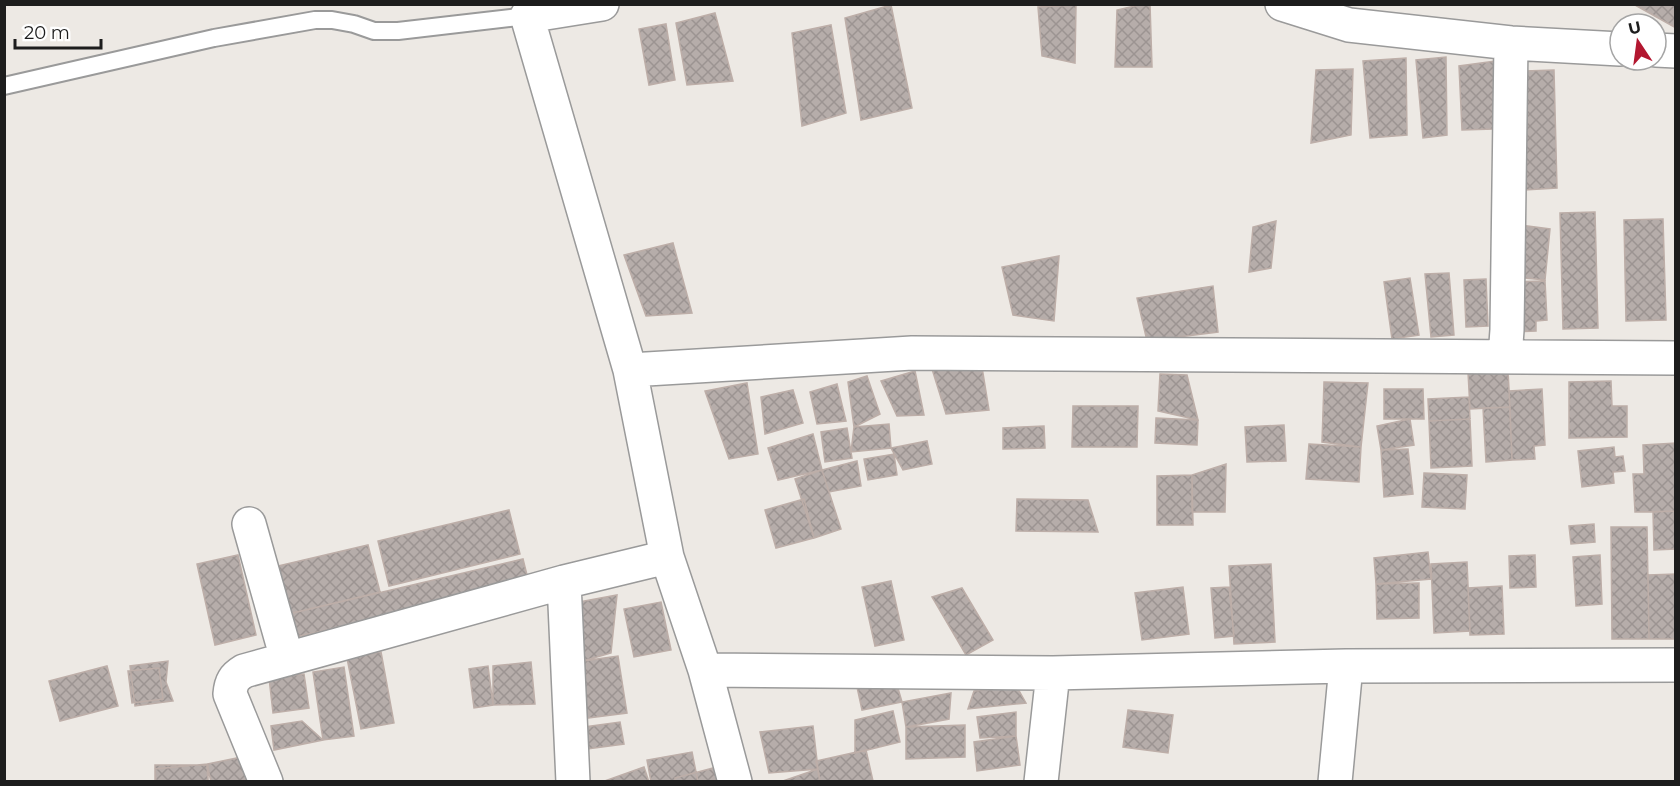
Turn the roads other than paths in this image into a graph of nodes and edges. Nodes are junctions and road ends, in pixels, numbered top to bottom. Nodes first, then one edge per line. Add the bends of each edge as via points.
1 (602, 4) edge
2 (1282, 4) edge
3 (527, 16) junction
4 (1511, 43) junction
5 (1608, 48) edge
6 (4, 86) edge
7 (1505, 357) junction
8 (1676, 358) edge
9 (630, 370) junction
10 (249, 524) dead end
11 (667, 557) junction
12 (564, 582) junction
13 (287, 658) junction
14 (1676, 665) edge
15 (1346, 666) junction
16 (705, 670) junction
17 (1053, 673) junction
18 (266, 782) edge
19 (573, 782) edge
20 (735, 782) edge
21 (1041, 782) edge
22 (1335, 782) edge

1 - 3 street
2 - 4 street via 1348,25
3 - 6 lane via 398,31 374,31 354,24 315,20 214,38
3 - 9 street
4 - 5 street
4 - 7 street
7 - 8 street
7 - 9 street via 912,353
9 - 11 street
10 - 13 street
11 - 12 street
11 - 16 street
12 - 13 street
12 - 19 street
13 - 18 street via 244,671 231,682 230,694
14 - 15 street
15 - 17 street
15 - 22 street
16 - 17 street
16 - 20 street
17 - 21 street

